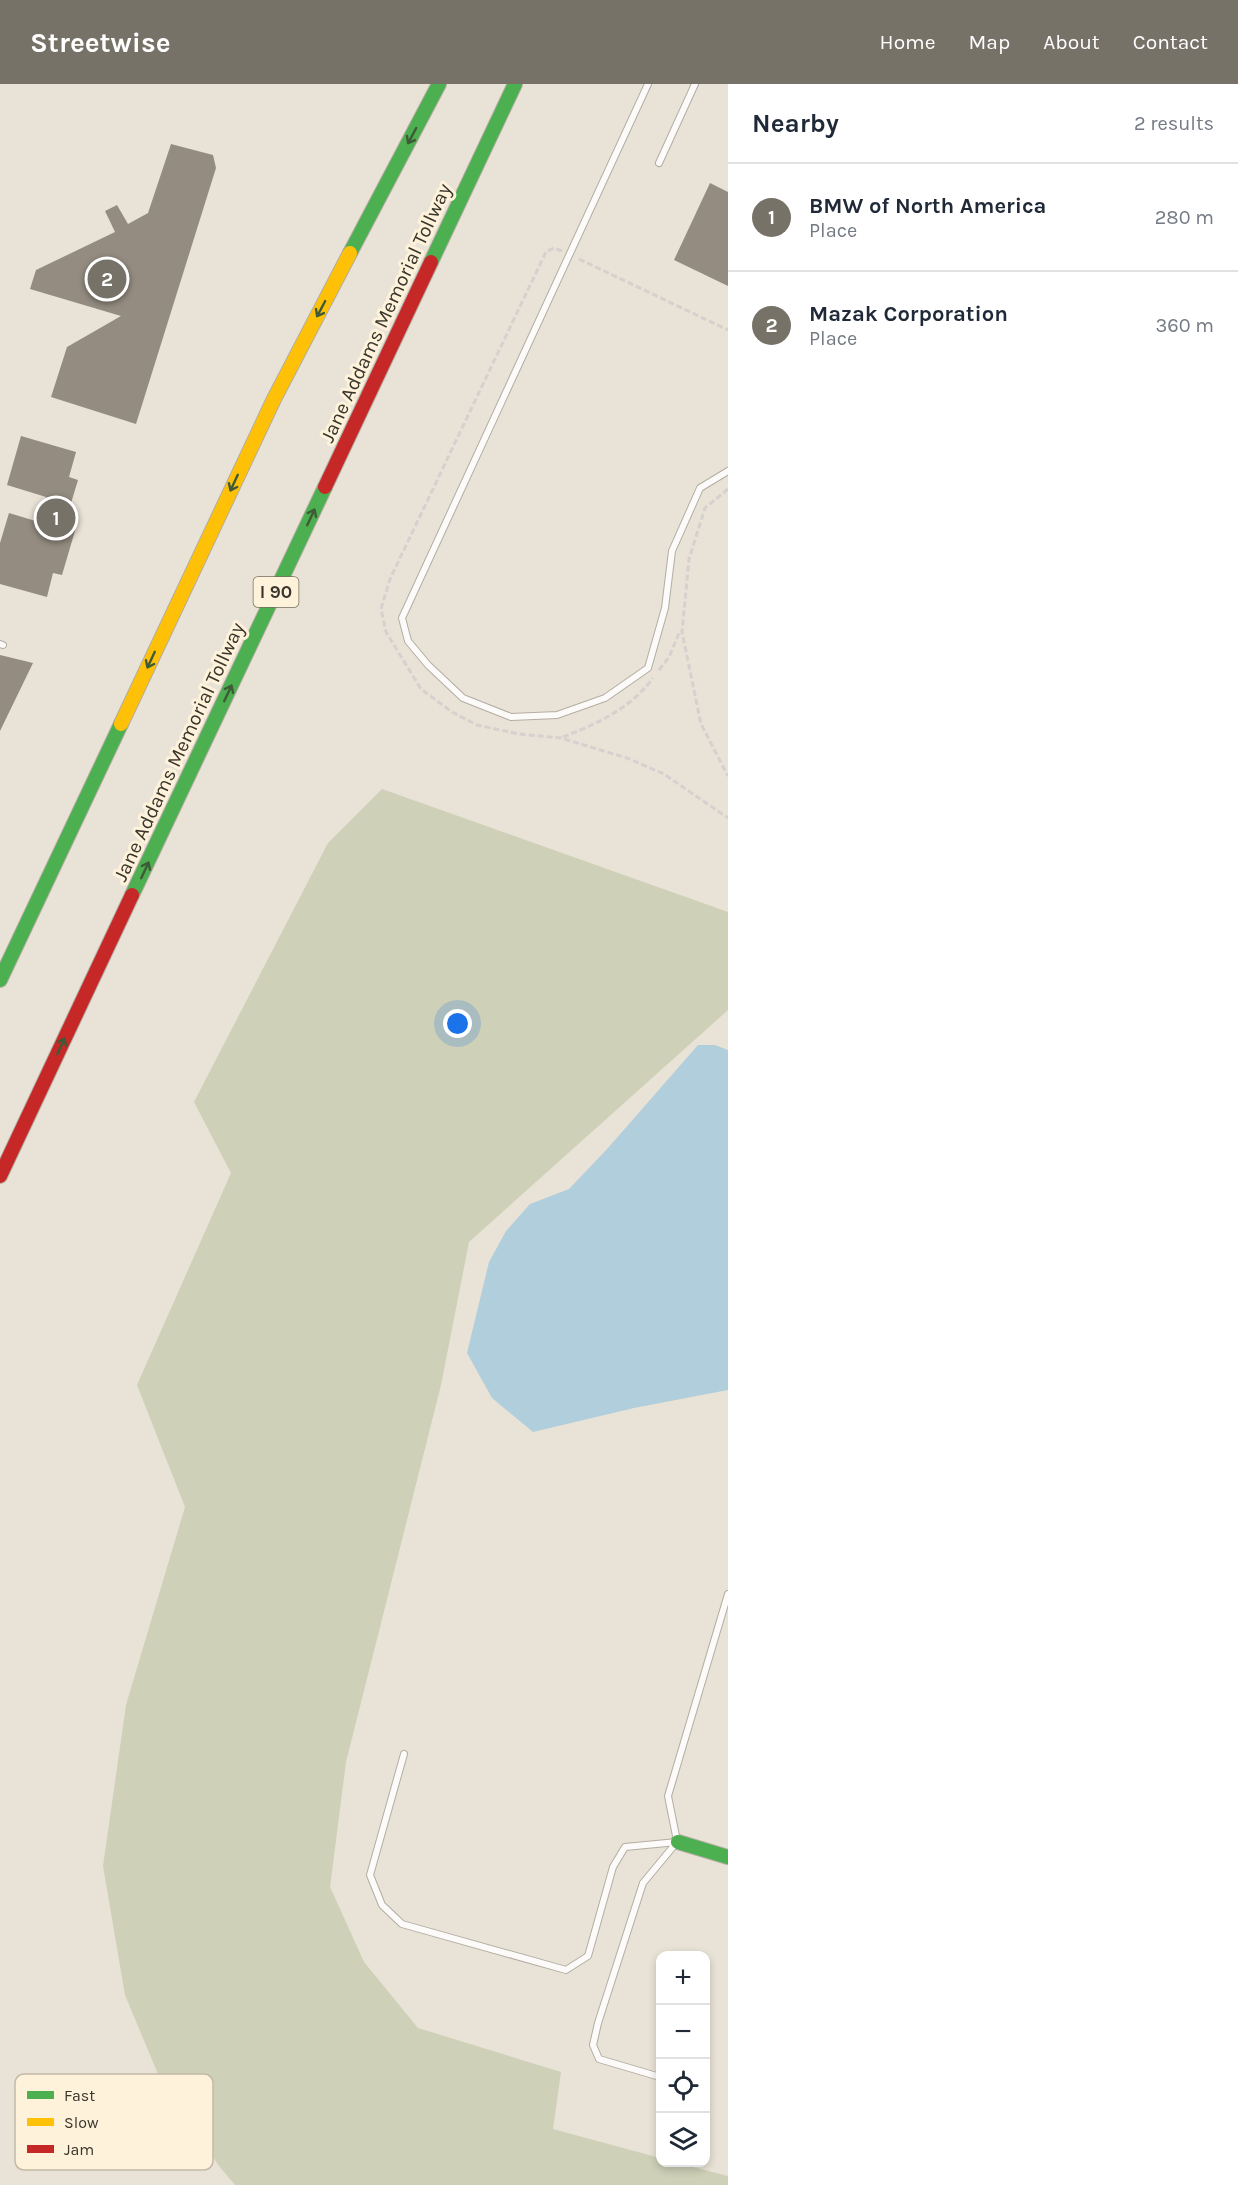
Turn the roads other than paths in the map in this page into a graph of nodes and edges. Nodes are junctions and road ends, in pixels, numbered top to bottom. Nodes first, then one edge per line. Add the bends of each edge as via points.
1 (439, 84) edge
2 (515, 84) edge
3 (648, 84) edge
4 (695, 84) edge
5 (659, 163) dead end
6 (728, 471) edge
7 (0, 980) edge
8 (37, 1099) junction
9 (0, 1176) edge
10 (0, 1193) edge
11 (728, 1594) edge
12 (404, 1754) dead end
13 (678, 1842) junction
14 (728, 1857) edge
15 (656, 2076) edge

1 -> 7 main road via 274,399
8 -> 2 main road, Jane Addams Memorial Tollway / I 90
3 - 6 lane via 402,618 408,641 463,698 511,717 557,715 605,698 648,668 665,608 672,551 700,488
4 - 5 lane
8 - 9 main road, Jane Addams Memorial Tollway / I 90
8 - 10 main road
11 - 13 lane via 668,1796
12 - 13 lane via 370,1875 382,1905 402,1924 566,1970 588,1956 614,1867 625,1847
13 - 14 main road
13 - 15 lane via 643,1883 593,2045 599,2059

